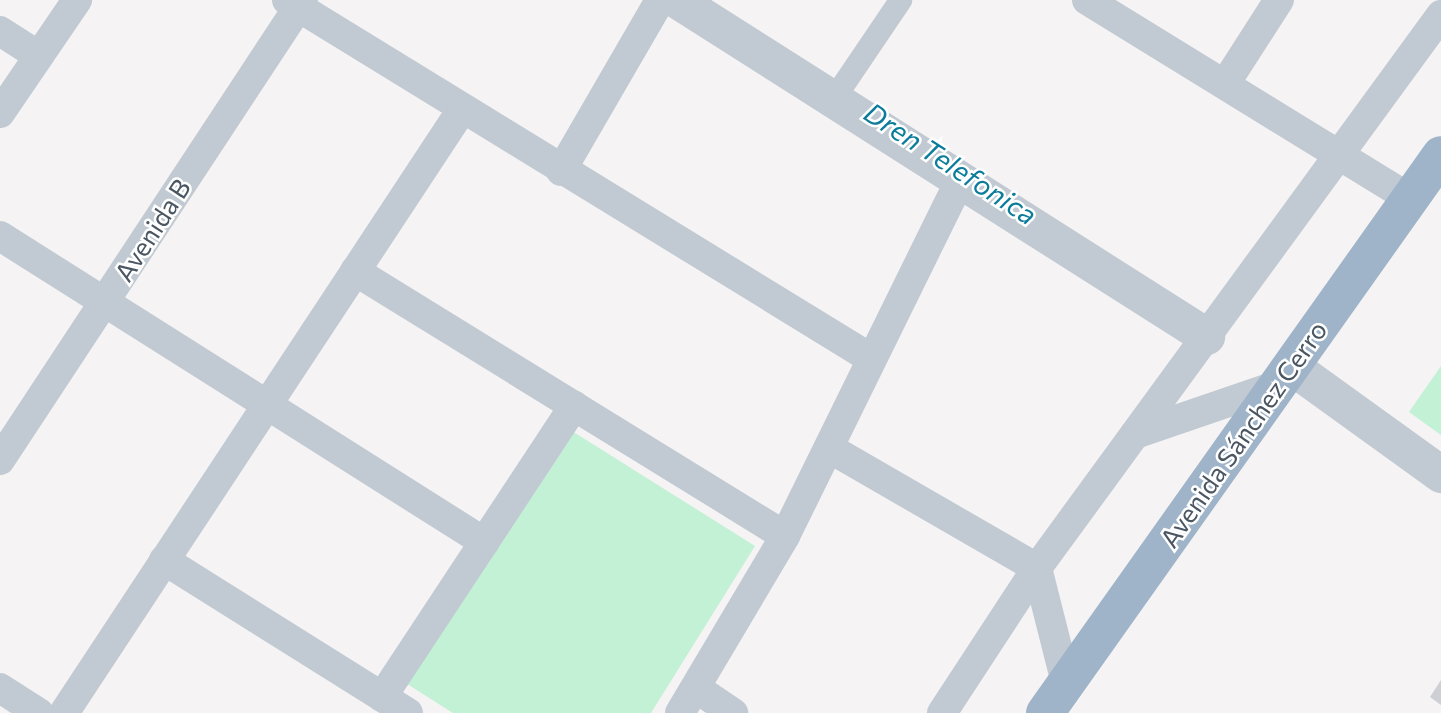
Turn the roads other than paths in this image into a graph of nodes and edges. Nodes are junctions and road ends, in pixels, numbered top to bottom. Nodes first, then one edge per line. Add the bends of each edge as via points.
1 (77, 0) edge
2 (660, 0) edge
3 (677, 0) edge
4 (900, 0) edge
5 (1087, 0) edge
6 (1279, 0) edge
7 (296, 2) edge
8 (1441, 15) edge
9 (0, 31) edge
10 (39, 56) junction
11 (1225, 84) junction
12 (833, 99) junction
13 (461, 111) junction
14 (0, 113) edge
15 (1340, 155) junction
16 (1441, 155) edge
17 (561, 171) junction
18 (960, 180) junction
19 (1410, 199) junction
20 (0, 236) edge
21 (355, 271) junction
22 (106, 300) junction
23 (1206, 336) junction
24 (872, 359) junction
25 (1285, 376) junction
26 (268, 402) junction
27 (574, 406) junction
28 (1135, 434) junction
29 (828, 448) junction
30 (0, 460) edge
31 (1441, 474) edge
32 (785, 536) junction
33 (484, 542) junction
34 (164, 560) junction
35 (1037, 568) junction
36 (0, 688) edge
37 (695, 688) junction
38 (382, 697) junction
39 (1056, 698) edge
40 (39, 713) edge
41 (64, 713) edge
42 (408, 713) edge
43 (680, 713) edge
44 (733, 713) edge
45 (943, 713) edge

1 - 10 street
2 - 17 street
3 - 12 street
4 - 12 street
5 - 11 street
6 - 11 street
7 - 13 street
7 - 22 street, Avenida B
8 - 15 street
9 - 10 street
10 - 14 street
11 - 15 street
12 - 18 street
13 - 17 street
13 - 21 street
15 - 19 street
15 - 23 street
16 - 19 highway, Avenida Sánchez Cerro
17 - 24 street
18 - 23 street
18 - 24 street
19 - 25 highway, Avenida Sánchez Cerro
20 - 22 street
21 - 26 street
21 - 27 street
22 - 26 street
22 - 30 street, Avenida B
23 - 28 street
24 - 29 street
25 - 28 street
25 - 31 street
25 - 39 highway, Avenida Sánchez Cerro
26 - 33 street
26 - 34 street
27 - 32 street
27 - 33 street
28 - 35 street
29 - 32 street
29 - 35 street
32 - 37 street
33 - 38 street
34 - 38 street
34 - 41 street
35 - 39 street
35 - 45 street
36 - 40 street
37 - 43 street
37 - 44 street
38 - 42 street

